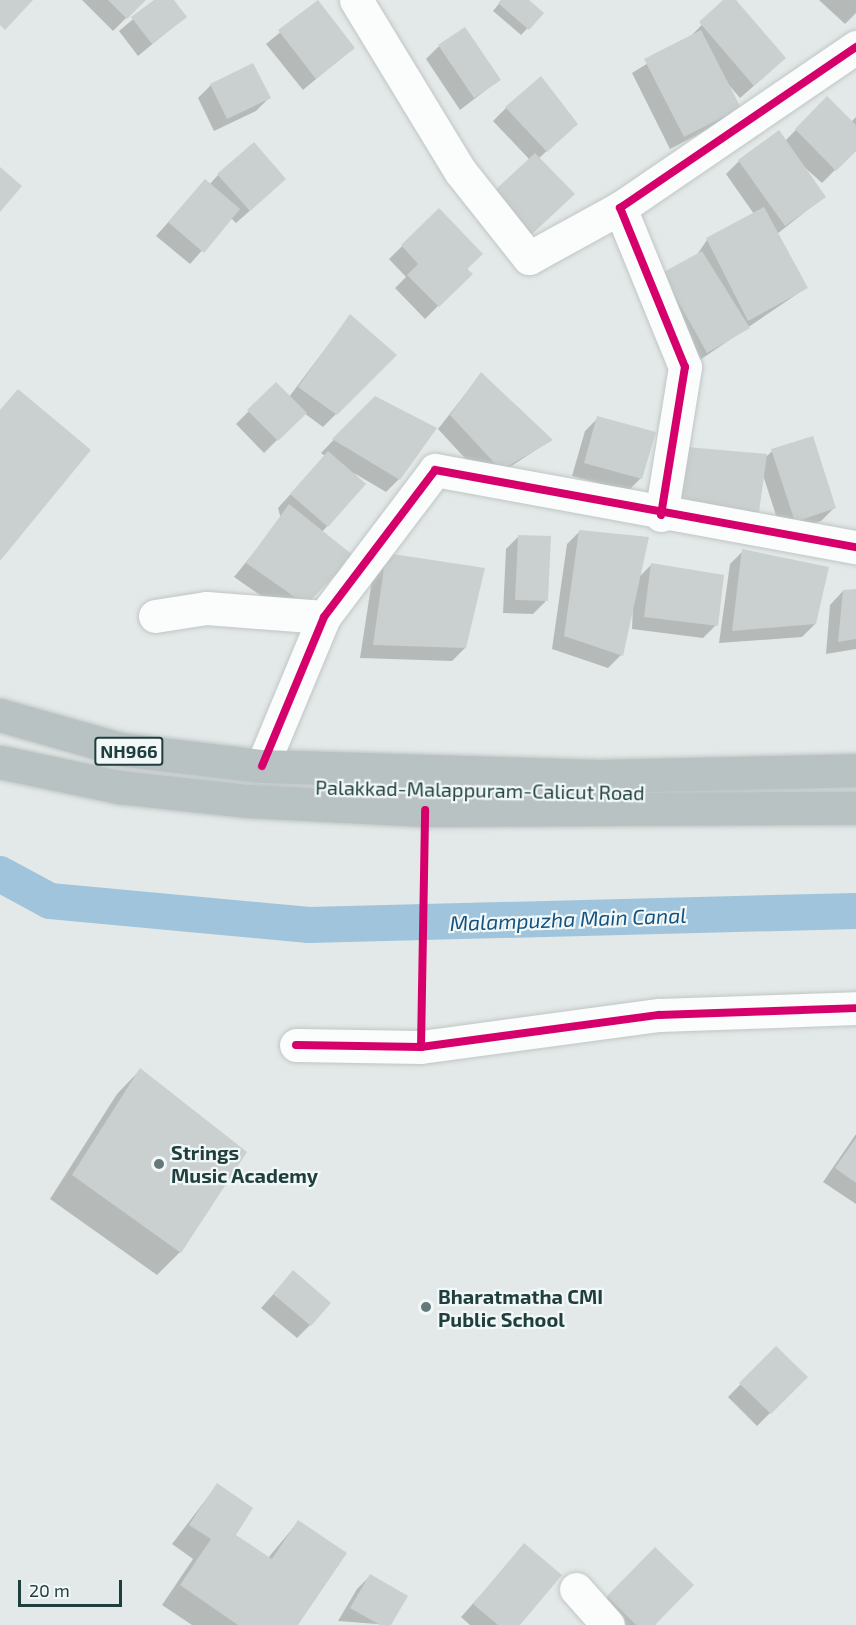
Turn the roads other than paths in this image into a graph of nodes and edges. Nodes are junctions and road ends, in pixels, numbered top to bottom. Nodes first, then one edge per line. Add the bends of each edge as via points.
1 (356, 0) edge
2 (856, 47) edge
3 (620, 208) junction
4 (661, 514) junction
5 (856, 547) edge
6 (155, 616) dead end
7 (324, 617) junction
8 (0, 715) edge
9 (0, 762) edge
10 (262, 766) junction
11 (856, 770) edge
12 (856, 808) edge
13 (856, 1008) edge
14 (296, 1045) dead end
15 (576, 1589) dead end
16 (604, 1624) edge

1 - 3 street via 460,171 529,258
2 - 3 street
3 - 4 street via 685,367
4 - 5 street
4 - 7 street via 435,470
6 - 7 street via 206,608
7 - 10 street
8 - 10 highway, Palakkad-Malappuram-Calicut Road / NH966 via 119,749
9 - 12 highway, Palakkad-Malappuram-Calicut Road / NH966 via 119,787 248,801 425,810
10 - 11 highway, Palakkad-Malappuram-Calicut Road / NH966 via 598,776
13 - 14 street via 659,1015 421,1047
15 - 16 street

